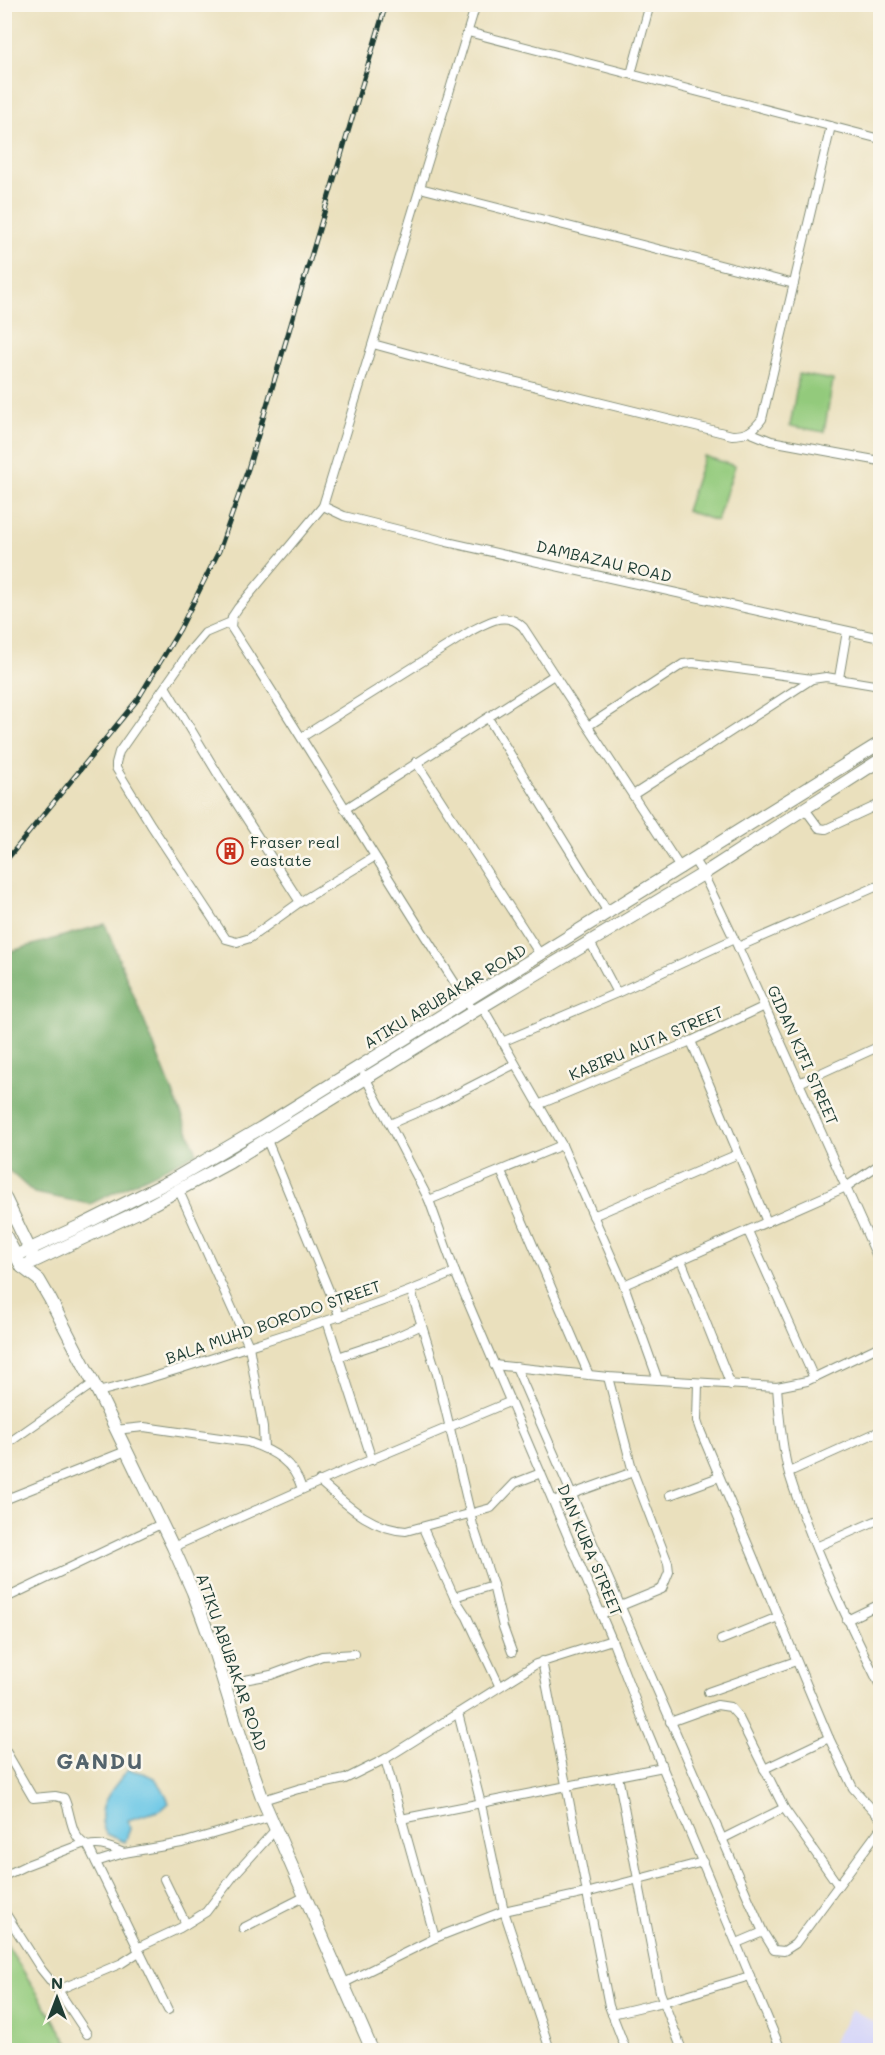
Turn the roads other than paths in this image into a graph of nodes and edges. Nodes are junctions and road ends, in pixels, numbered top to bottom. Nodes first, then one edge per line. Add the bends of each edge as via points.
1 (476, 4) edge
2 (650, 4) edge
3 (468, 32) junction
4 (631, 74) junction
5 (831, 126) junction
6 (880, 139) edge
7 (420, 188) junction
8 (794, 284) junction
9 (373, 344) junction
10 (749, 432) junction
11 (880, 461) edge
12 (323, 506) junction
13 (231, 622) junction
14 (848, 631) junction
15 (880, 638) edge
16 (554, 675) junction
17 (839, 678) junction
18 (812, 679) junction
19 (880, 686) edge
20 (166, 688) junction
21 (488, 718) junction
22 (588, 726) junction
23 (302, 737) junction
24 (880, 744) edge
25 (880, 760) edge
26 (416, 762) junction
27 (633, 795) junction
28 (880, 804) edge
29 (805, 808) junction
30 (345, 809) junction
31 (374, 856) junction
32 (694, 860) junction
33 (681, 869) junction
34 (703, 874) junction
35 (880, 885) edge
36 (300, 902) junction
37 (609, 914) junction
38 (590, 942) junction
39 (736, 943) junction
40 (541, 956) junction
41 (618, 993) junction
42 (466, 1000) junction
43 (765, 1006) junction
44 (478, 1009) junction
45 (691, 1041) junction
46 (502, 1042) junction
47 (880, 1046) edge
48 (514, 1064) junction
49 (360, 1067) junction
50 (367, 1079) junction
51 (799, 1083) junction
52 (538, 1105) junction
53 (390, 1124) junction
54 (267, 1140) junction
55 (562, 1145) junction
56 (738, 1154) junction
57 (880, 1164) edge
58 (501, 1171) junction
59 (846, 1186) junction
60 (179, 1191) junction
61 (4, 1196) edge
62 (429, 1200) junction
63 (592, 1216) junction
64 (767, 1222) junction
65 (748, 1231) junction
66 (4, 1233) edge
67 (32, 1255) junction
68 (681, 1260) junction
69 (18, 1261) junction
70 (880, 1263) edge
71 (455, 1272) junction
72 (39, 1280) junction
73 (624, 1285) junction
74 (411, 1291) junction
75 (340, 1317) junction
76 (327, 1321) junction
77 (422, 1325) junction
78 (249, 1346) junction
79 (880, 1346) edge
80 (338, 1357) junction
81 (494, 1365) junction
82 (516, 1367) junction
83 (589, 1375) junction
84 (608, 1377) junction
85 (814, 1378) junction
86 (658, 1380) junction
87 (698, 1383) junction
88 (731, 1385) junction
89 (96, 1388) junction
90 (777, 1388) junction
91 (509, 1402) junction
92 (450, 1427) junction
93 (116, 1431) junction
94 (880, 1431) edge
95 (4, 1446) edge
96 (264, 1448) junction
97 (126, 1451) junction
98 (372, 1460) junction
99 (633, 1472) junction
100 (789, 1472) junction
101 (541, 1473) junction
102 (719, 1476) junction
103 (319, 1481) junction
104 (302, 1489) junction
105 (573, 1494) junction
106 (670, 1495) dead end
107 (4, 1500) edge
108 (553, 1501) junction
109 (470, 1513) junction
110 (880, 1519) edge
111 (161, 1524) junction
112 (423, 1528) junction
113 (173, 1547) junction
114 (816, 1547) junction
115 (493, 1585) junction
116 (454, 1597) junction
117 (4, 1599) edge
118 (880, 1604) edge
119 (620, 1607) junction
120 (601, 1614) junction
121 (778, 1617) junction
122 (848, 1620) junction
123 (612, 1640) junction
124 (721, 1640) dead end
125 (512, 1652) dead end
126 (355, 1654) dead end
127 (542, 1661) junction
128 (796, 1661) junction
129 (224, 1684) junction
130 (499, 1685) junction
131 (880, 1686) edge
132 (708, 1692) dead end
133 (458, 1713) junction
134 (670, 1722) junction
135 (829, 1738) junction
136 (4, 1748) edge
137 (385, 1759) junction
138 (663, 1767) junction
139 (764, 1769) junction
140 (618, 1776) junction
141 (566, 1786) junction
142 (263, 1800) junction
143 (481, 1803) junction
144 (784, 1808) junction
145 (880, 1818) edge
146 (401, 1819) junction
147 (273, 1823) junction
148 (880, 1829) edge
149 (722, 1839) junction
150 (85, 1845) junction
151 (124, 1853) junction
152 (96, 1862) junction
153 (703, 1862) junction
154 (4, 1876) edge
155 (164, 1879) dead end
156 (638, 1880) junction
157 (838, 1885) junction
158 (586, 1893) junction
159 (304, 1897) junction
160 (4, 1911) edge
161 (504, 1911) junction
162 (186, 1924) junction
163 (243, 1928) dead end
164 (763, 1932) junction
165 (435, 1938) junction
166 (736, 1942) junction
167 (138, 1950) junction
168 (750, 1976) junction
169 (342, 1984) junction
170 (58, 1990) junction
171 (663, 2002) junction
172 (168, 2010) dead end
173 (612, 2014) junction
174 (87, 2034) dead end
175 (372, 2050) edge
176 (550, 2050) edge
177 (626, 2050) edge
178 (682, 2050) edge
179 (781, 2050) edge

1 - 3 street
2 - 4 street
3 - 4 street
3 - 7 street
4 - 5 street
5 - 6 street
5 - 8 street
7 - 8 street
7 - 9 street
8 - 10 street via 762,419
9 - 10 street via 732,435
9 - 12 street
10 - 11 street via 771,441
12 - 13 street via 238,608
12 - 14 street, DAMBAZAU ROAD via 344,516 447,542
13 - 20 street via 205,633
13 - 23 street
14 - 15 street, DAMBAZAU ROAD
14 - 17 street
16 - 21 street
16 - 22 street
16 - 23 street via 524,627 508,619 494,619
17 - 18 street
17 - 19 street
18 - 22 street via 683,664
18 - 27 street
20 - 36 street
20 - 36 street via 119,752 116,763 151,825 226,939 237,942 250,938
21 - 26 street
21 - 37 street
22 - 27 street
23 - 30 street
24 - 32 street, ATIKU ABUBAKAR ROAD
25 - 29 street
26 - 30 street
26 - 40 street
27 - 33 street
28 - 29 street via 826,829 819,828
29 - 34 street
30 - 31 street
31 - 36 street
31 - 42 street
32 - 33 street, ATIKU ABUBAKAR ROAD
32 - 34 street, GIDAN KIFI STREET
33 - 37 street, ATIKU ABUBAKAR ROAD
34 - 38 street
34 - 39 street, GIDAN KIFI STREET
35 - 39 street
37 - 40 street, ATIKU ABUBAKAR ROAD
38 - 41 street
38 - 44 street
39 - 41 street
39 - 43 street, GIDAN KIFI STREET
40 - 42 street, ATIKU ABUBAKAR ROAD
41 - 46 street
42 - 44 street
42 - 49 street, ATIKU ABUBAKAR ROAD
43 - 45 street, KABIRU AUTA STREET
43 - 51 street, GIDAN KIFI STREET
44 - 46 street
44 - 50 street
45 - 52 street, KABIRU AUTA STREET
45 - 56 street
46 - 48 street
47 - 51 street
48 - 52 street
48 - 53 street
49 - 50 street, DAN KURA STREET
49 - 67 street, ATIKU ABUBAKAR ROAD via 172,1180
50 - 53 street, DAN KURA STREET
50 - 54 street
51 - 59 street, GIDAN KIFI STREET
52 - 55 street
53 - 62 street, DAN KURA STREET
54 - 60 street
54 - 75 street
55 - 58 street
55 - 63 street
56 - 63 street
56 - 64 street
57 - 59 street
58 - 62 street
58 - 83 street
59 - 64 street
59 - 70 street, GIDAN KIFI STREET
60 - 67 street
60 - 78 street
61 - 67 street
62 - 71 street, DAN KURA STREET
63 - 73 street
64 - 65 street
65 - 68 street
65 - 85 street
66 - 69 street, ATIKU ABUBAKAR ROAD
67 - 69 street, ATIKU ABUBAKAR ROAD
67 - 72 street
68 - 73 street
68 - 88 street
69 - 72 street, ATIKU ABUBAKAR ROAD
71 - 74 street, BALA MUHD BORODO STREET
71 - 81 street, DAN KURA STREET
72 - 89 street, ATIKU ABUBAKAR ROAD
73 - 86 street
74 - 75 street, BALA MUHD BORODO STREET
74 - 77 street
75 - 76 street, BALA MUHD BORODO STREET
76 - 78 street, BALA MUHD BORODO STREET
76 - 80 street
77 - 80 street
77 - 92 street
78 - 89 street, BALA MUHD BORODO STREET via 176,1371
78 - 96 street
79 - 85 street
80 - 98 street
81 - 82 street
81 - 91 street, DAN KURA STREET
82 - 83 street
82 - 105 street
83 - 84 street
84 - 86 street
84 - 99 street
85 - 90 street
86 - 87 street
87 - 88 street
87 - 102 street via 697,1421
88 - 90 street
89 - 93 street, ATIKU ABUBAKAR ROAD
89 - 95 street, BALA MUHD BORODO STREET
90 - 100 street
91 - 92 street
91 - 101 street, DAN KURA STREET
92 - 98 street
92 - 109 street
93 - 96 street via 169,1429
93 - 97 street, ATIKU ABUBAKAR ROAD
94 - 100 street
96 - 104 street via 287,1462
97 - 107 street
97 - 111 street, ATIKU ABUBAKAR ROAD
98 - 103 street
99 - 105 street
99 - 119 street via 669,1572 662,1589
100 - 114 street
101 - 108 street, DAN KURA STREET
101 - 109 street via 515,1483 493,1507
102 - 106 street
102 - 121 street
103 - 104 street
103 - 112 street via 364,1519 400,1531
104 - 113 street
105 - 108 street
105 - 119 street
108 - 120 street, DAN KURA STREET
109 - 112 street
109 - 115 street
110 - 114 street
111 - 113 street, ATIKU ABUBAKAR ROAD
111 - 117 street
112 - 116 street
113 - 129 street, ATIKU ABUBAKAR ROAD
114 - 122 street
115 - 116 street
115 - 125 street
116 - 130 street
118 - 122 street
119 - 120 street
119 - 134 street
120 - 123 street, DAN KURA STREET
121 - 124 street
121 - 128 street
122 - 131 street
123 - 127 street
123 - 138 street, DAN KURA STREET
126 - 129 street via 322,1656 271,1675
127 - 130 street
127 - 141 street
128 - 132 street
128 - 135 street
129 - 142 street, ATIKU ABUBAKAR ROAD
130 - 133 street
133 - 137 street
133 - 143 street
134 - 139 street via 717,1705 730,1707
134 - 149 street
135 - 139 street
135 - 145 street via 853,1788
136 - 150 street via 33,1798 64,1798 72,1828
137 - 142 street via 345,1779
137 - 146 street
138 - 140 street
138 - 153 street, DAN KURA STREET
139 - 144 street
140 - 141 street
140 - 156 street
141 - 143 street
141 - 158 street
142 - 147 street, ATIKU ABUBAKAR ROAD
143 - 146 street
143 - 161 street
144 - 149 street
144 - 157 street
146 - 165 street
147 - 151 street
147 - 159 street, ATIKU ABUBAKAR ROAD
147 - 162 street via 206,1912
148 - 157 street
149 - 164 street
150 - 151 street
150 - 152 street
150 - 154 street
151 - 152 street
152 - 167 street
153 - 156 street
153 - 166 street, DAN KURA STREET
155 - 162 street
156 - 158 street
156 - 171 street
157 - 164 street via 795,1944 784,1951 774,1950
158 - 161 street
158 - 173 street
159 - 163 street
159 - 169 street, ATIKU ABUBAKAR ROAD
160 - 170 street
161 - 165 street
161 - 176 street
162 - 167 street
164 - 166 street
165 - 169 street
166 - 168 street, DAN KURA STREET
167 - 170 street via 122,1963
167 - 172 street
168 - 171 street
168 - 179 street, DAN KURA STREET
169 - 175 street, ATIKU ABUBAKAR ROAD
170 - 174 street
171 - 173 street
171 - 178 street
173 - 177 street

